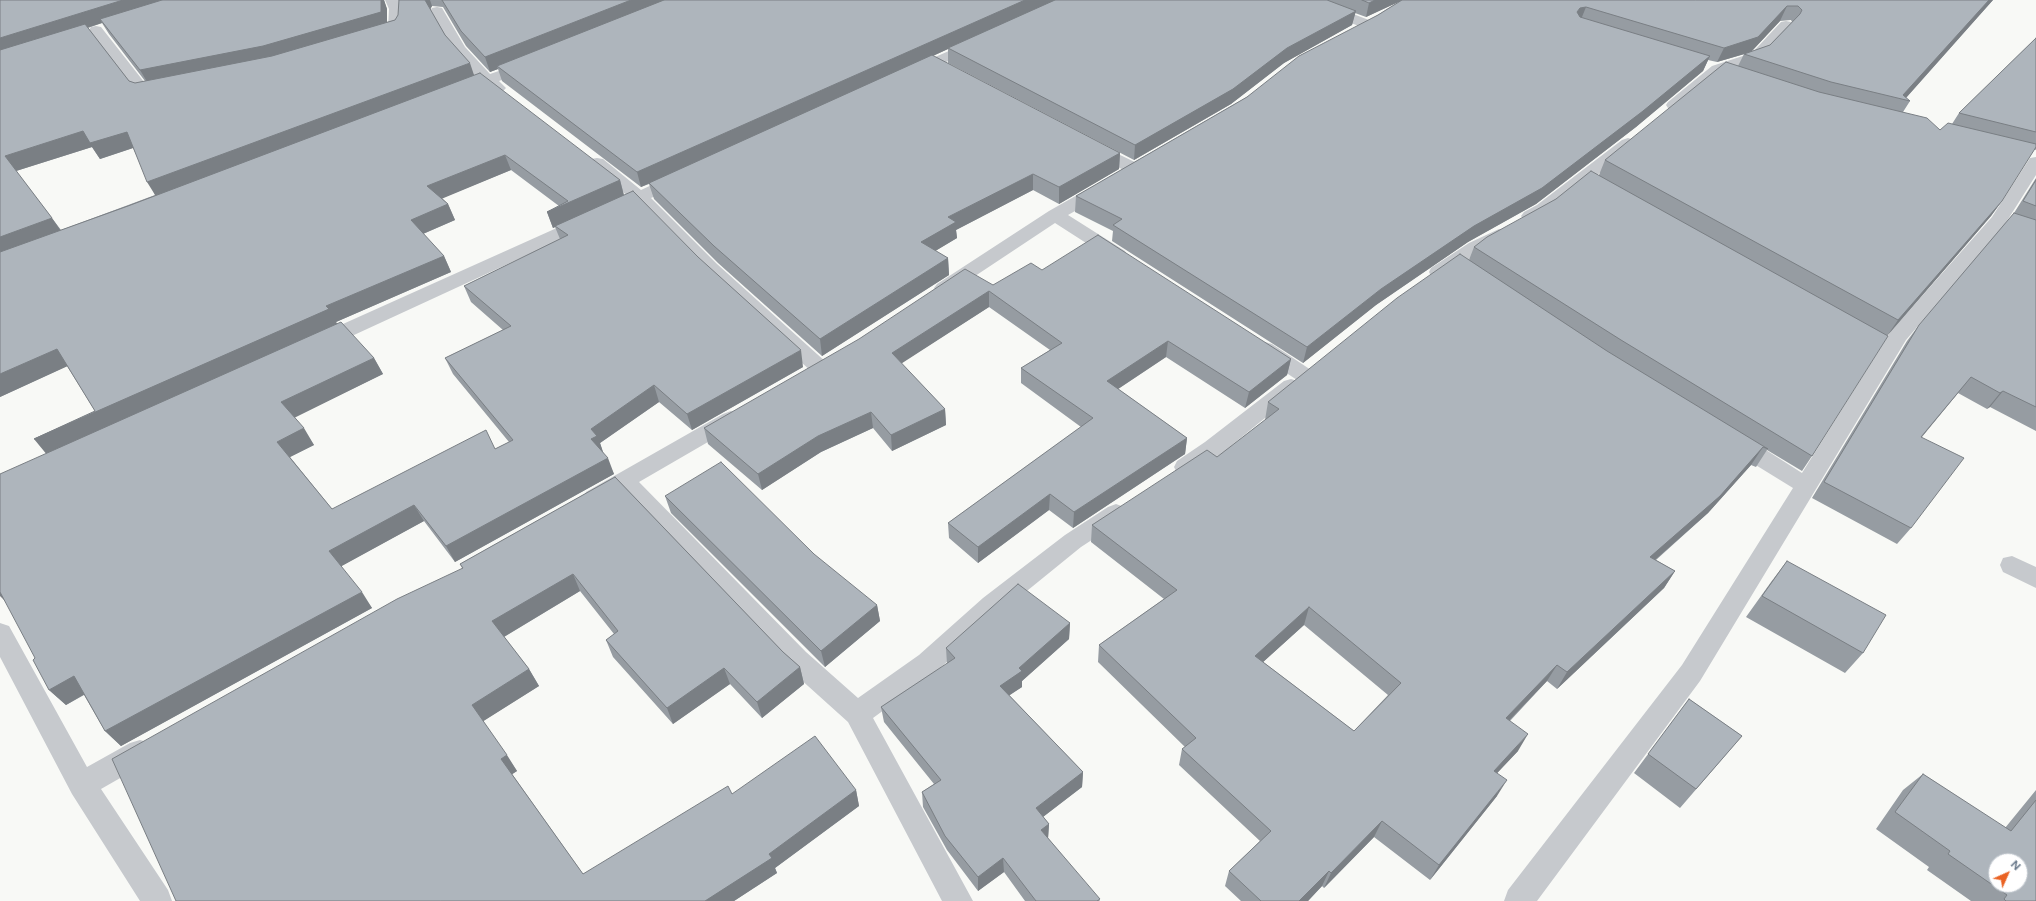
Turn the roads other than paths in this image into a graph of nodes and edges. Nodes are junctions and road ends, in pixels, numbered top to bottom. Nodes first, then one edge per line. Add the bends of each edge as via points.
1 (392, 0) edge
2 (1304, 0) edge
3 (437, 11) dead end
4 (1387, 14) edge
5 (1369, 25) junction
6 (1786, 25) edge
7 (112, 26) edge
8 (96, 30) junction
9 (82, 35) edge
10 (995, 35) edge
11 (1349, 35) edge
12 (365, 39) edge
13 (541, 60) edge
14 (1710, 67) junction
15 (1744, 78) edge
16 (897, 79) edge
17 (487, 80) junction
18 (174, 86) edge
19 (443, 97) edge
20 (511, 98) edge
21 (1660, 117) edge
22 (1643, 131) edge
23 (1079, 140) edge
24 (584, 154) edge
25 (2036, 156) edge
26 (2028, 157) edge
27 (697, 171) edge
28 (640, 197) junction
29 (1055, 215) junction
30 (1454, 262) junction
31 (1132, 264) edge
32 (1474, 275) edge
33 (1422, 284) edge
34 (931, 297) edge
35 (1249, 339) edge
36 (306, 349) edge
37 (800, 380) edge
38 (746, 411) edge
39 (1719, 432) edge
40 (1169, 478) edge
41 (624, 481) junction
42 (1806, 486) junction
43 (1131, 503) edge
44 (575, 508) edge
45 (2012, 565) dead end
46 (2036, 578) edge
47 (0, 633) edge
48 (857, 714) junction
49 (159, 742) edge
50 (82, 785) junction
51 (157, 901) edge
52 (958, 901) edge
53 (1519, 901) edge

1 - 12 street via 396,9 396,30
2 - 5 street
3 - 17 street via 459,49
4 - 5 street
5 - 11 street
6 - 14 street via 1757,56
7 - 8 street
8 - 9 street
8 - 18 street via 144,92
10 - 16 street via 940,67
13 - 17 street
14 - 15 street
14 - 21 street
17 - 19 street
17 - 20 street
22 - 30 street via 1592,180 1475,247
23 - 29 street via 1143,164
24 - 28 street
25 - 26 street
26 - 42 street via 2007,223 1898,336 1884,345
27 - 28 street
28 - 36 street
28 - 37 street via 710,268 827,364
29 - 31 street
29 - 34 street
30 - 32 street
30 - 33 street
35 - 40 street via 1310,370 1214,448
38 - 41 street
39 - 42 street
41 - 44 street
41 - 48 street via 797,660
42 - 53 street via 1691,673
43 - 48 street via 1073,541 992,604 928,663
45 - 46 street
47 - 50 street
48 - 52 street
49 - 50 street
50 - 51 street

